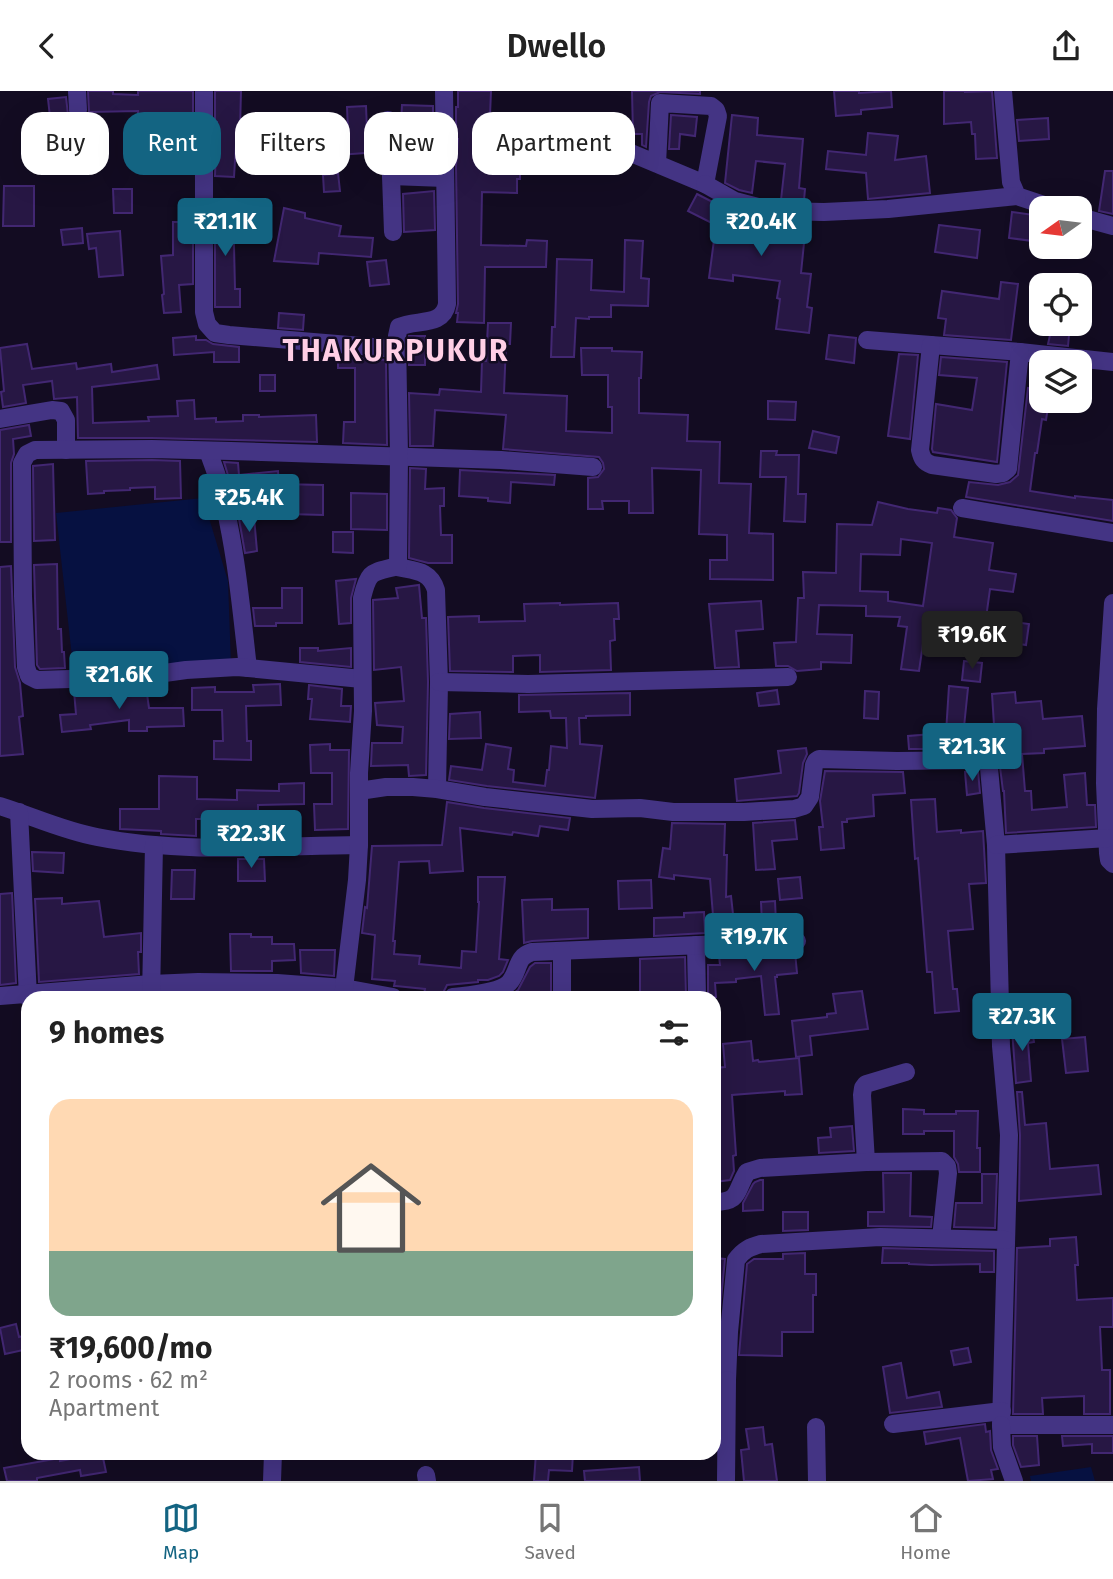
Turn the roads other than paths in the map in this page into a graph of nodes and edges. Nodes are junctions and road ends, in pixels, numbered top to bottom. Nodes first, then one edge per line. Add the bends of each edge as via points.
1 (78, 91) edge
2 (204, 91) edge
3 (444, 91) edge
4 (1003, 91) edge
5 (78, 110) dead end
6 (635, 155) edge
7 (657, 164) junction
8 (391, 176) joint
9 (444, 178) junction
10 (705, 184) junction
11 (1017, 196) junction
12 (1029, 200) edge
13 (1092, 220) edge
14 (1113, 226) edge
15 (393, 232) dead end
16 (867, 340) dead end
17 (931, 345) junction
18 (397, 349) junction
19 (1020, 352) junction
20 (1113, 362) edge
21 (0, 419) edge
22 (66, 450) junction
23 (208, 451) junction
24 (399, 456) junction
25 (593, 467) dead end
26 (962, 507) dead end
27 (1113, 533) edge
28 (397, 567) junction
29 (1113, 603) edge
30 (248, 668) junction
31 (788, 677) dead end
32 (362, 678) junction
33 (439, 683) junction
34 (1109, 709) edge
35 (1109, 787) edge
36 (438, 789) junction
37 (359, 791) junction
38 (0, 806) edge
39 (19, 812) junction
40 (1108, 838) junction
41 (154, 845) junction
42 (359, 845) junction
43 (996, 845) junction
44 (1113, 864) edge
45 (797, 941) dead end
46 (696, 945) junction
47 (562, 951) junction
48 (28, 991) edge
49 (151, 991) edge
50 (330, 991) edge
51 (343, 991) edge
52 (485, 991) edge
53 (562, 991) edge
54 (697, 991) edge
55 (0, 996) edge
56 (21, 996) edge
57 (906, 1072) dead end
58 (866, 1162) junction
59 (721, 1202) edge
60 (942, 1238) junction
61 (1006, 1240) junction
62 (721, 1372) edge
63 (721, 1397) edge
64 (1001, 1418) junction
65 (893, 1424) dead end
66 (1113, 1425) edge
67 (816, 1427) dead end
68 (273, 1460) edge
69 (272, 1481) edge
70 (726, 1481) edge
71 (817, 1481) edge
72 (1014, 1481) edge

1 - 5 street
2 - 18 street via 207,324 215,333 229,335
3 - 9 street
4 - 11 street via 1011,182
6 - 7 street
7 - 10 street
7 - 10 street via 660,103 711,106 718,116
8 - 9 street
8 - 15 street
9 - 18 street via 446,312 399,327
10 - 11 street via 735,201 774,211 888,209
11 - 12 street
13 - 14 street
16 - 17 street
17 - 19 street
17 - 19 street via 921,458 932,465 996,474 1008,469
18 - 24 street
19 - 20 street
21 - 22 street via 61,411 66,420
22 - 23 street
22 - 30 street via 34,450 22,463 23,607 29,677 135,677
23 - 24 street
23 - 30 street via 220,486 239,585
24 - 25 street
24 - 28 street
26 - 27 street
28 - 32 street via 372,573 366,582
28 - 33 street via 426,574 433,581
29 - 34 street
30 - 32 street
31 - 33 street
32 - 37 street
33 - 36 street
34 - 35 street
35 - 40 street
36 - 37 street
36 - 43 street via 592,809 744,812 804,806 819,759 982,760 989,768
37 - 42 street
38 - 39 street
39 - 41 street via 94,837
39 - 48 street
40 - 43 street
40 - 44 street
41 - 42 street
41 - 49 street
42 - 51 street
43 - 61 street via 1001,1046 1009,1135
45 - 46 street
46 - 47 street
46 - 54 street
47 - 52 street via 526,953 508,984
47 - 53 street
49 - 50 street via 198,982 276,983
55 - 56 street
57 - 58 street via 866,1084 863,1089
58 - 59 street via 760,1168 747,1172 733,1199
58 - 60 street via 942,1161 948,1173
60 - 61 street
60 - 62 street via 880,1237 750,1247 736,1260
61 - 64 street
63 - 70 street
64 - 65 street
64 - 66 street
64 - 72 street via 1002,1447
67 - 71 street
68 - 69 street

